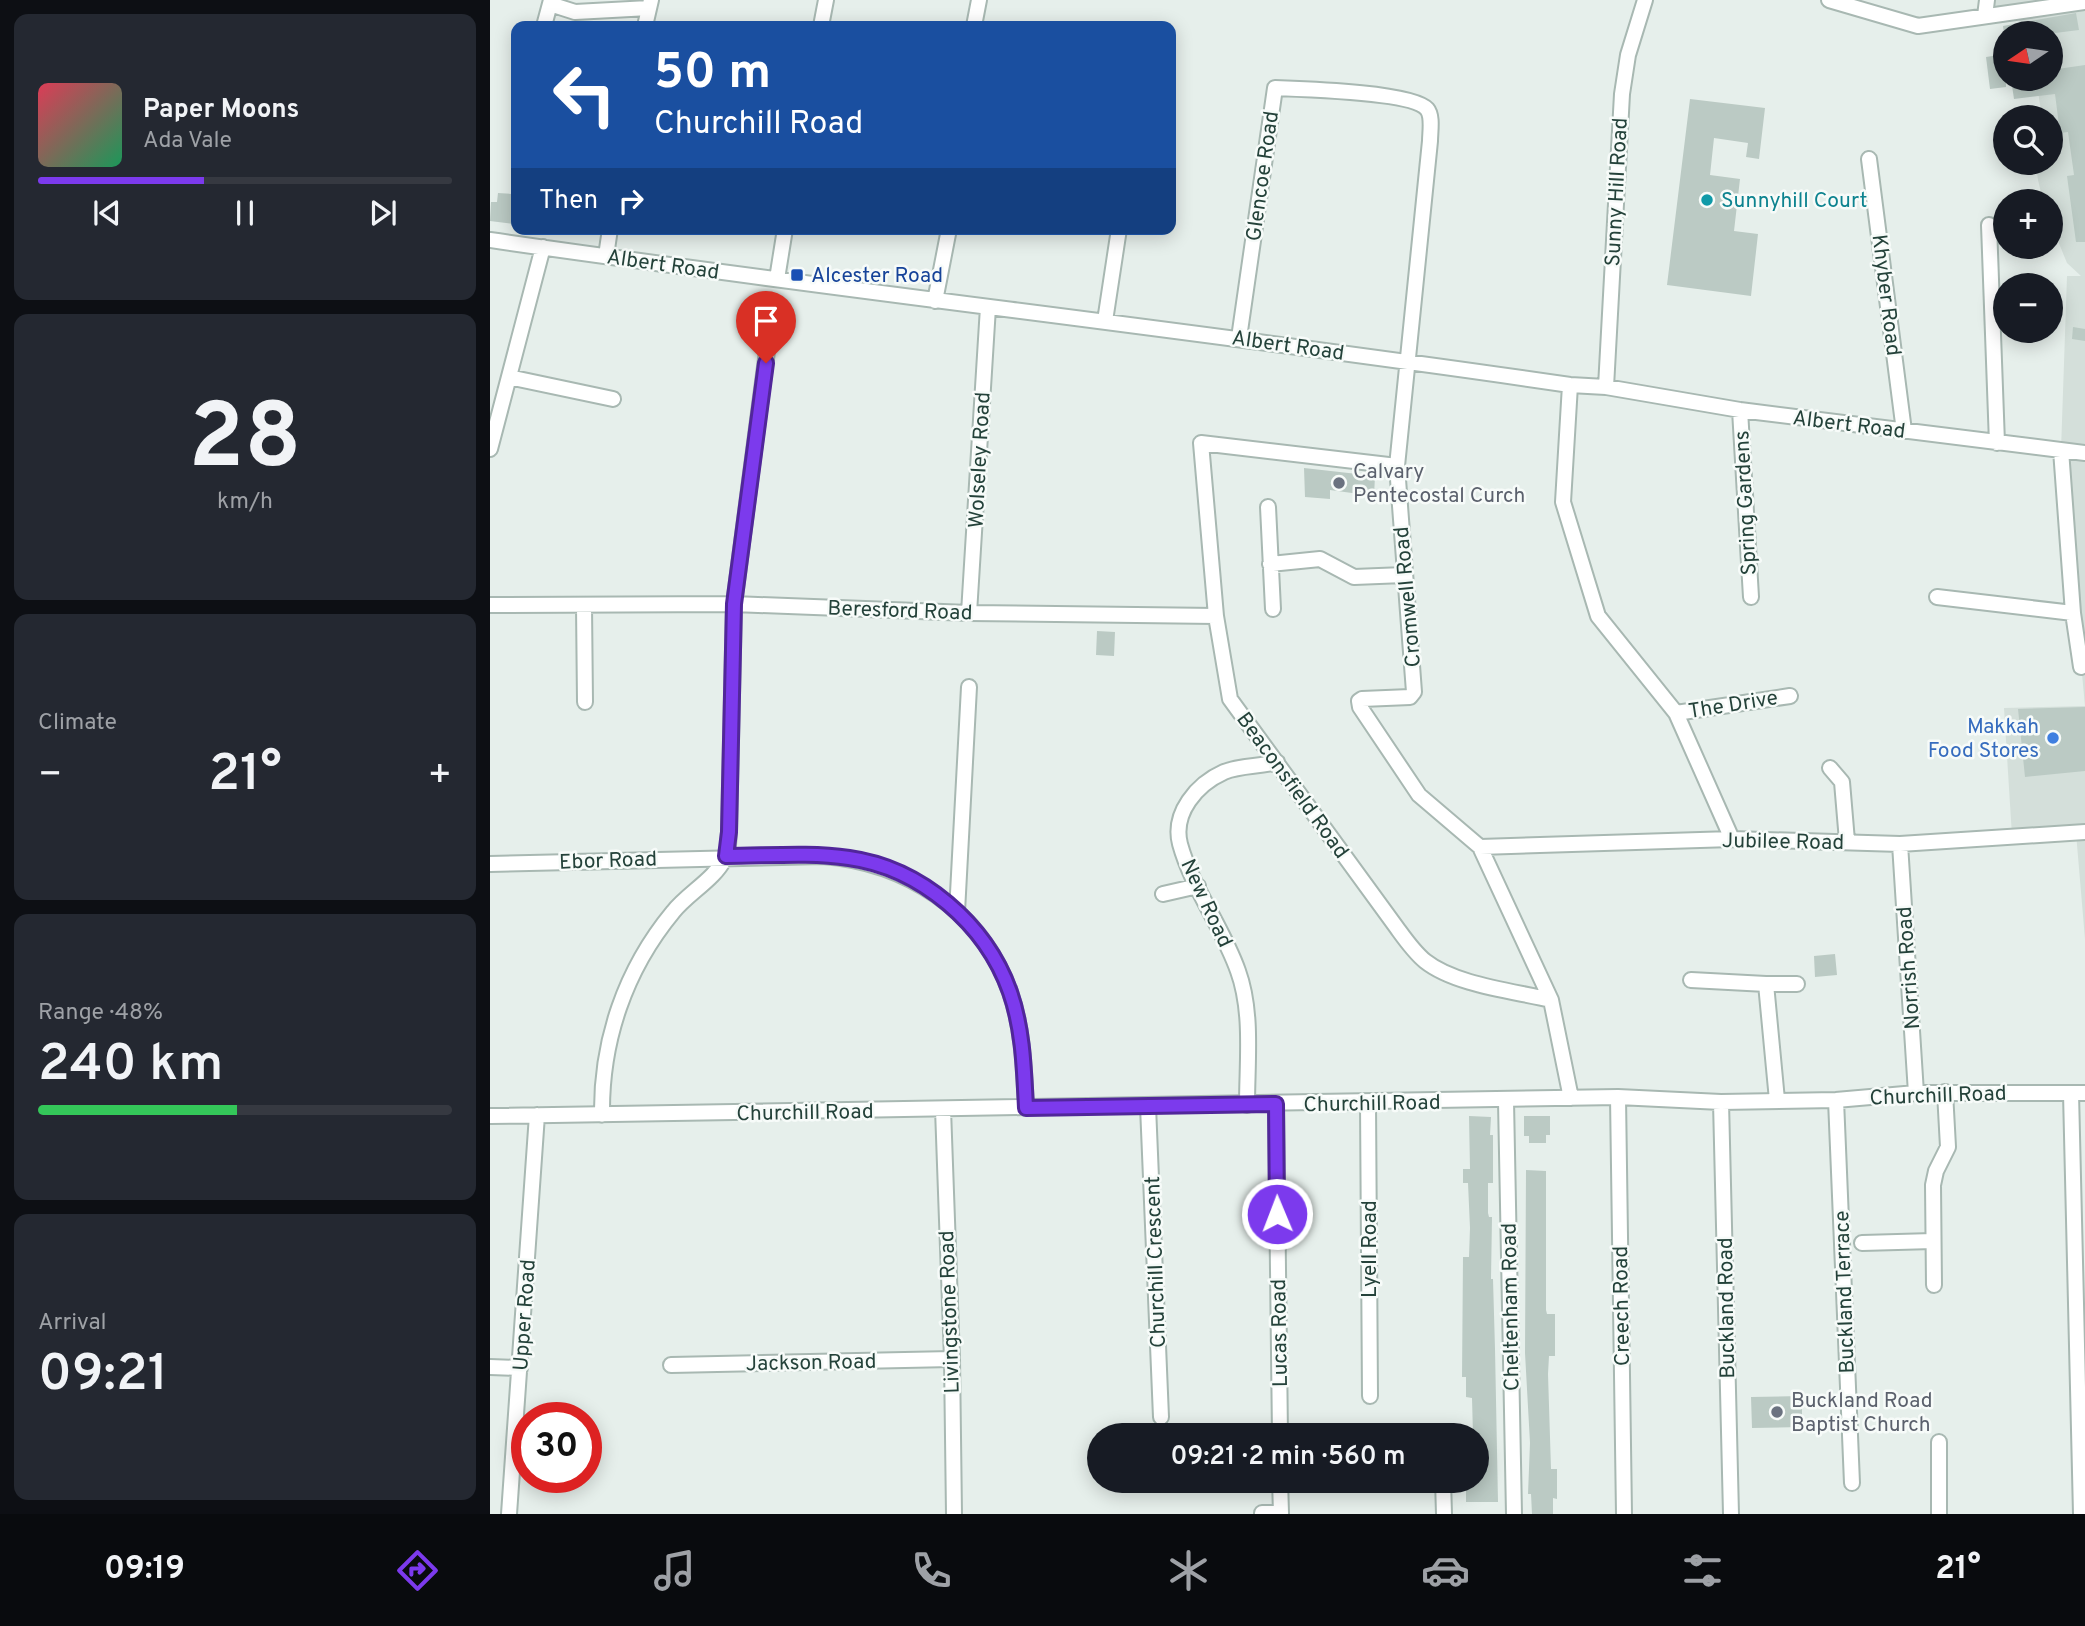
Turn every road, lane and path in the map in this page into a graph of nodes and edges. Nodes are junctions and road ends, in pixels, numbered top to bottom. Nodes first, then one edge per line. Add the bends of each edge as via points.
1 (826, 0) edge
2 (979, 0) edge
3 (1645, 0) edge
4 (1829, 0) edge
5 (1987, 0) edge
6 (551, 2) edge
7 (2085, 2) edge
8 (1847, 3) edge
9 (650, 4) edge
10 (1985, 16) junction
11 (545, 21) edge
12 (822, 21) edge
13 (975, 21) edge
14 (1869, 159) dead end
15 (1989, 225) dead end
16 (609, 235) edge
17 (784, 235) edge
18 (948, 235) edge
19 (1118, 235) edge
20 (490, 240) edge
21 (543, 247) junction
22 (606, 256) junction
23 (776, 279) junction
24 (935, 301) junction
25 (988, 307) junction
26 (772, 313) dead end
27 (1105, 321) junction
28 (1239, 338) junction
29 (1407, 361) junction
30 (509, 377) junction
31 (1570, 385) junction
32 (1606, 387) junction
33 (613, 399) dead end
34 (1740, 410) junction
35 (1904, 431) junction
36 (1997, 443) junction
37 (490, 449) edge
38 (2061, 450) junction
39 (2085, 453) edge
40 (1397, 466) junction
41 (1268, 507) dead end
42 (1270, 564) junction
43 (1404, 575) junction
44 (1751, 597) dead end
45 (1937, 597) dead end
46 (734, 604) junction
47 (490, 605) edge
48 (584, 606) junction
49 (1273, 609) dead end
50 (970, 613) junction
51 (2073, 613) junction
52 (1216, 616) junction
53 (2081, 667) dead end
54 (969, 687) dead end
55 (1790, 696) dead end
56 (584, 702) dead end
57 (1676, 713) junction
58 (1277, 762) junction
59 (1830, 768) dead end
60 (2085, 832) edge
61 (1732, 839) junction
62 (1847, 841) junction
63 (1900, 844) junction
64 (1480, 847) junction
65 (726, 856) junction
66 (490, 864) edge
67 (1198, 886) junction
68 (1163, 894) dead end
69 (957, 912) junction
70 (1691, 981) dead end
71 (1766, 984) junction
72 (1797, 984) dead end
73 (1551, 1000) junction
74 (1945, 1092) junction
75 (1916, 1093) junction
76 (2078, 1093) edge
77 (1618, 1097) junction
78 (1571, 1098) junction
79 (1777, 1100) junction
80 (1836, 1100) junction
81 (1506, 1101) junction
82 (1721, 1102) junction
83 (1368, 1103) junction
84 (1276, 1104) junction
85 (1247, 1105) junction
86 (1148, 1106) junction
87 (1026, 1108) junction
88 (943, 1110) junction
89 (537, 1115) junction
90 (602, 1115) junction
91 (490, 1116) edge
92 (1933, 1241) junction
93 (1862, 1243) dead end
94 (1934, 1285) dead end
95 (952, 1359) junction
96 (671, 1365) dead end
97 (490, 1367) edge
98 (520, 1368) junction
99 (1370, 1396) dead end
100 (1161, 1418) dead end
101 (1280, 1423) edge
102 (1935, 1449) dead end
103 (1852, 1483) dead end
104 (1280, 1493) edge
105 (1443, 1493) edge
106 (1262, 1513) edge
107 (509, 1514) edge
108 (954, 1514) edge
109 (1444, 1514) edge
110 (1514, 1514) edge
111 (1624, 1514) edge
112 (1731, 1514) edge
113 (1939, 1514) edge
114 (2081, 1514) edge

1 - 12 street
2 - 13 street
3 - 32 street, Sunny Hill Road via 1622,94
4 - 8 street
5 - 10 street
6 - 9 street via 575,12
6 - 11 street
7 - 10 street
8 - 10 street via 1918,26
14 - 35 street, Khyber Road
15 - 36 street
16 - 22 street
17 - 23 street
18 - 24 street
19 - 27 street
20 - 21 street, Albert Road
21 - 22 street, Albert Road
21 - 30 street
22 - 23 street, Albert Road
23 - 24 street, Albert Road
24 - 25 street, Albert Road
25 - 27 street, Albert Road
25 - 50 street, Wolseley Road
26 - 46 street
27 - 28 street, Albert Road
28 - 29 street, Albert Road
28 - 29 street, Glencoe Road via 1275,88 1382,95 1421,105 1430,117
29 - 31 street, Albert Road
29 - 40 street, Cromwell Road
30 - 33 street
30 - 37 street
31 - 32 street, Albert Road
31 - 57 street via 1563,502 1598,616
32 - 34 street, Albert Road
34 - 35 street, Albert Road
34 - 44 street, Spring Gardens
35 - 36 street, Albert Road
36 - 38 street, Albert Road
38 - 39 street, Albert Road
38 - 51 street
40 - 43 street, Cromwell Road
40 - 52 street, Beaconsfield Road via 1201,443
41 - 42 street
42 - 43 street via 1320,559 1354,577
42 - 49 street
43 - 64 street, Cromwell Road via 1414,692 1410,697 1362,699 1360,707 1419,795
45 - 51 street
46 - 48 street, Beresford Road
46 - 50 street, Beresford Road
46 - 65 street
47 - 48 street, Beresford Road
48 - 56 street
50 - 52 street, Beresford Road
51 - 53 street
52 - 58 street, Beaconsfield Road via 1230,699
54 - 69 street
55 - 57 street, The Drive
57 - 61 street
58 - 67 street, New Road via 1226,772 1207,782 1188,801 1181,818 1180,844
58 - 73 street, Beaconsfield Road via 1426,961 1475,982
59 - 62 street via 1842,782
60 - 63 street, Jubilee Road
61 - 62 street, Jubilee Road
61 - 64 street, Jubilee Road
62 - 63 street, Jubilee Road
63 - 75 street, Norrish Road
64 - 73 street, Cromwell Road
65 - 66 street, Ebor Road
65 - 69 street, Ebor Road via 822,856 869,862 925,887
65 - 90 street via 675,909 635,970 610,1037 601,1085
67 - 68 street
67 - 85 street, New Road via 1243,986
69 - 87 street, Ebor Road via 994,958 1010,993 1019,1026
70 - 71 street
71 - 72 street
71 - 79 street
73 - 78 street, Cromwell Road
74 - 75 street, Churchill Road
74 - 76 street, Churchill Road
74 - 92 street via 1948,1147 1933,1185
75 - 80 street, Churchill Road
76 - 114 street
77 - 78 street, Churchill Road
77 - 82 street, Churchill Road
77 - 111 street, Creech Road
78 - 81 street, Churchill Road
79 - 80 street, Churchill Road
79 - 82 street, Churchill Road
80 - 103 street, Buckland Terrace
81 - 83 street, Churchill Road
81 - 110 street, Cheltenham Road
82 - 112 street, Buckland Road
83 - 84 street, Churchill Road
83 - 99 street, Lyell Road
84 - 85 street, Churchill Road
84 - 101 street, Lucas Road
85 - 86 street, Churchill Road
86 - 87 street, Churchill Road
86 - 100 street, Churchill Crescent
87 - 88 street, Churchill Road
88 - 90 street, Churchill Road
88 - 95 street, Livingstone Road
89 - 90 street, Churchill Road
89 - 91 street, Churchill Road
89 - 98 street, Upper Road
92 - 93 street
92 - 94 street
95 - 96 street, Jackson Road
95 - 108 street, Livingstone Road
97 - 98 street
98 - 107 street, Upper Road
102 - 113 street
104 - 106 street via 1281,1513
105 - 109 street

